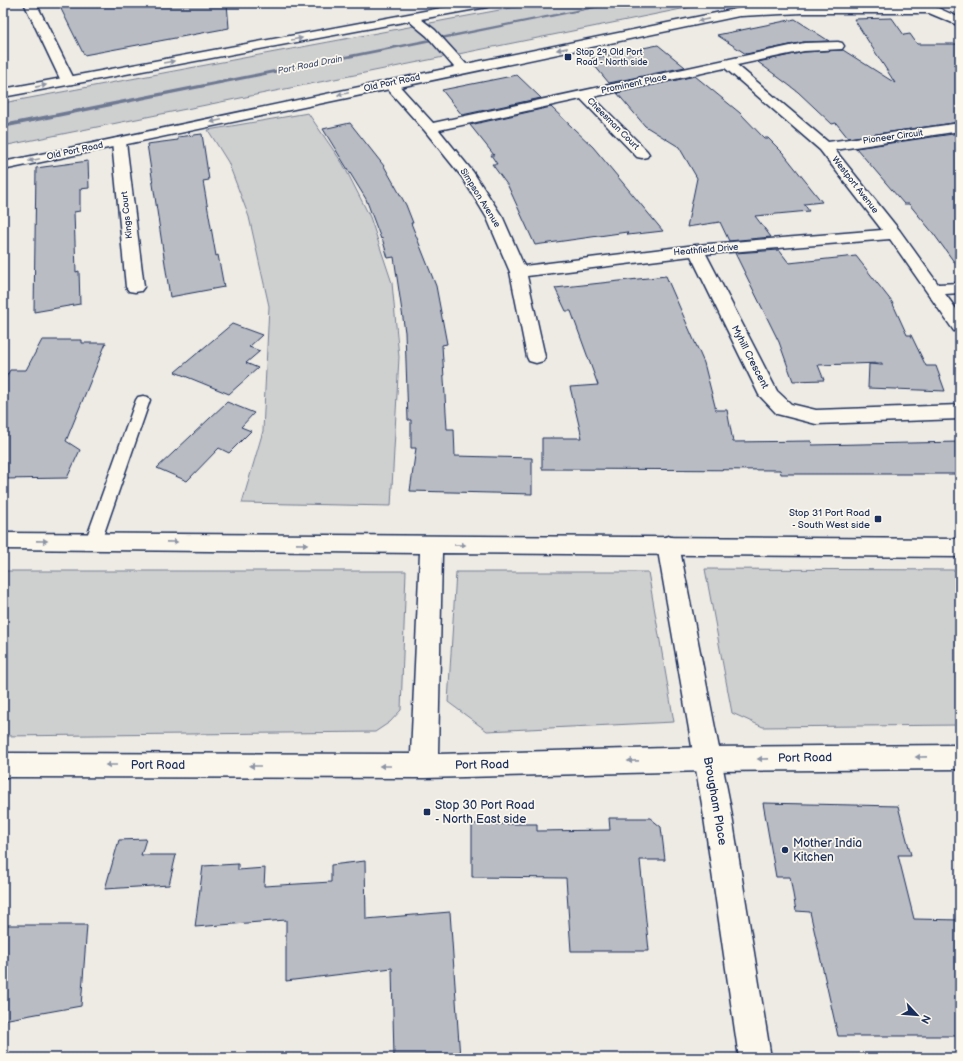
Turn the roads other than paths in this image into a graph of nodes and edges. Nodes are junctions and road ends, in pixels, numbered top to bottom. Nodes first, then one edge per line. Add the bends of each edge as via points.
1 (30, 3) edge
2 (487, 3) edge
3 (782, 3) edge
4 (917, 3) edge
5 (931, 9) junction
6 (741, 12) junction
7 (411, 18) junction
8 (960, 22) edge
9 (838, 46) dead end
10 (728, 64) junction
11 (463, 69) junction
12 (68, 81) junction
13 (390, 84) junction
14 (3, 93) edge
15 (584, 95) junction
16 (960, 127) edge
17 (430, 128) junction
18 (119, 142) junction
19 (825, 147) junction
20 (642, 154) dead end
21 (3, 166) edge
22 (894, 234) junction
23 (696, 250) junction
24 (518, 272) junction
25 (135, 287) dead end
26 (934, 288) junction
27 (960, 288) edge
28 (960, 327) edge
29 (536, 357) dead end
30 (143, 400) dead end
31 (960, 412) edge
32 (3, 541) edge
33 (93, 542) junction
34 (431, 545) junction
35 (668, 545) junction
36 (960, 548) edge
37 (960, 757) edge
38 (707, 759) junction
39 (3, 765) edge
40 (424, 766) junction
41 (755, 1058) edge

1 - 12 main road
2 - 7 main road
3 - 6 main road, Old Port Road
4 - 5 main road
5 - 6 main road via 802,9
5 - 8 main road
6 -> 11 main road, Old Port Road
7 - 11 main road via 431,33
12 -> 7 main road
9 - 10 main road, Prominent Place via 804,47
10 - 15 main road, Prominent Place
10 - 19 main road, Westport Avenue
11 - 13 main road, Old Port Road
14 -> 12 main road
13 - 17 main road, Simpson Avenue
13 -> 18 main road, Old Port Road
15 - 17 main road, Prominent Place
15 - 20 main road, Cheesman Court
16 - 19 main road, Pioneer Circuit
17 - 24 main road, Simpson Avenue via 468,175 495,218
18 -> 21 main road, Old Port Road
18 - 25 main road, Kings Court
19 - 22 main road, Westport Avenue
22 - 23 main road, Heathfield Drive
22 - 26 main road, Westport Avenue
23 - 24 main road, Heathfield Drive
23 - 31 main road, Myhill Crescent via 769,395 784,409 816,417
24 - 29 main road, Simpson Avenue
26 - 27 main road
26 - 28 main road, Westport Avenue
30 - 33 lane
32 -> 33 main road
33 -> 34 main road
34 -> 35 main road
34 - 40 main road
35 - 36 main road
35 - 38 main road, Brougham Place
37 -> 38 main road, Port Road
38 -> 40 main road, Port Road
38 - 41 main road, Brougham Place
40 -> 39 main road, Port Road

